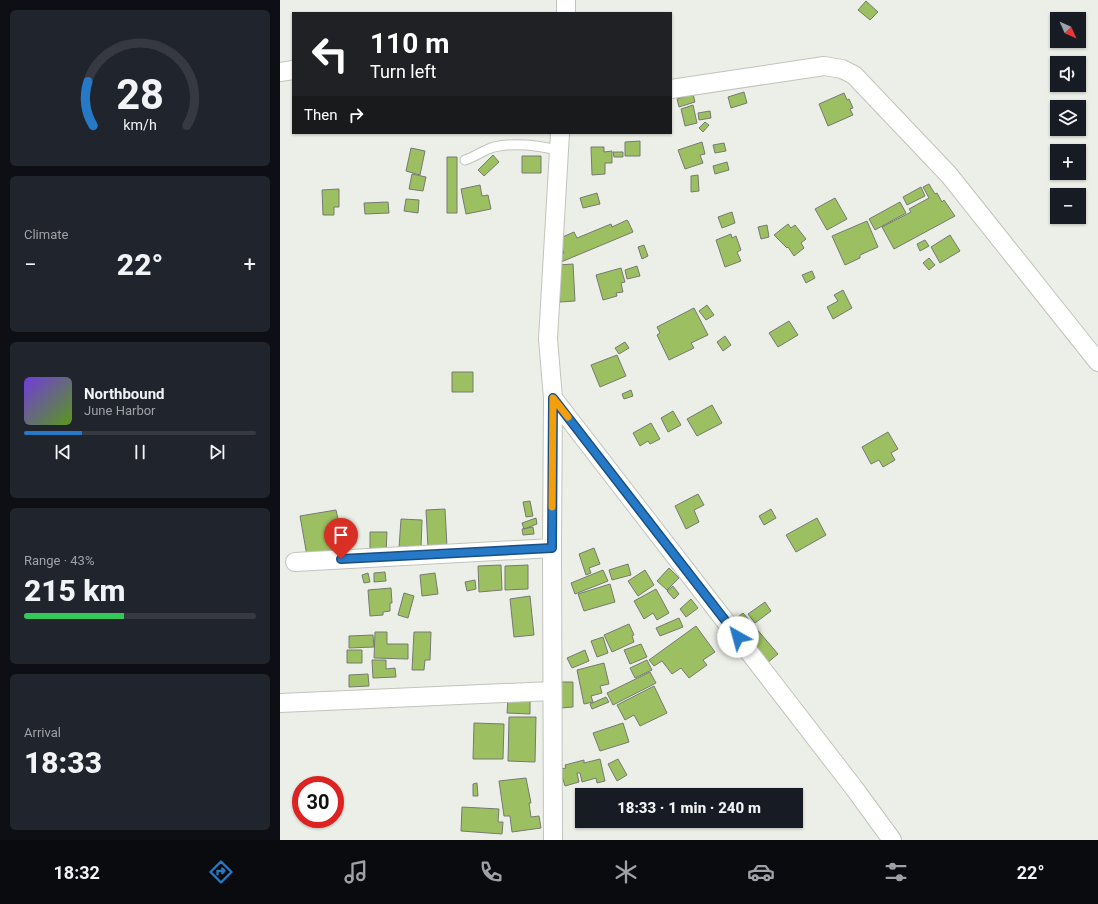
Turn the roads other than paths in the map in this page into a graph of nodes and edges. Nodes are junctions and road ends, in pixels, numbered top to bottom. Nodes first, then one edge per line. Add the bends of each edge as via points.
1 (566, 0) edge
2 (566, 12) edge
3 (292, 70) edge
4 (280, 72) edge
5 (672, 89) edge
6 (559, 141) edge
7 (465, 160) dead end
8 (1098, 362) edge
9 (553, 398) junction
10 (552, 548) junction
11 (295, 562) dead end
12 (552, 691) junction
13 (280, 703) edge
14 (553, 840) edge
15 (892, 840) edge

1 - 2 street
3 - 4 street
5 - 8 street via 824,66 842,69 854,75 949,175
6 - 7 lane via 506,145
6 - 9 street via 548,339
9 - 10 street
9 - 15 street
10 - 11 street
10 - 12 street
12 - 13 street
12 - 14 street

